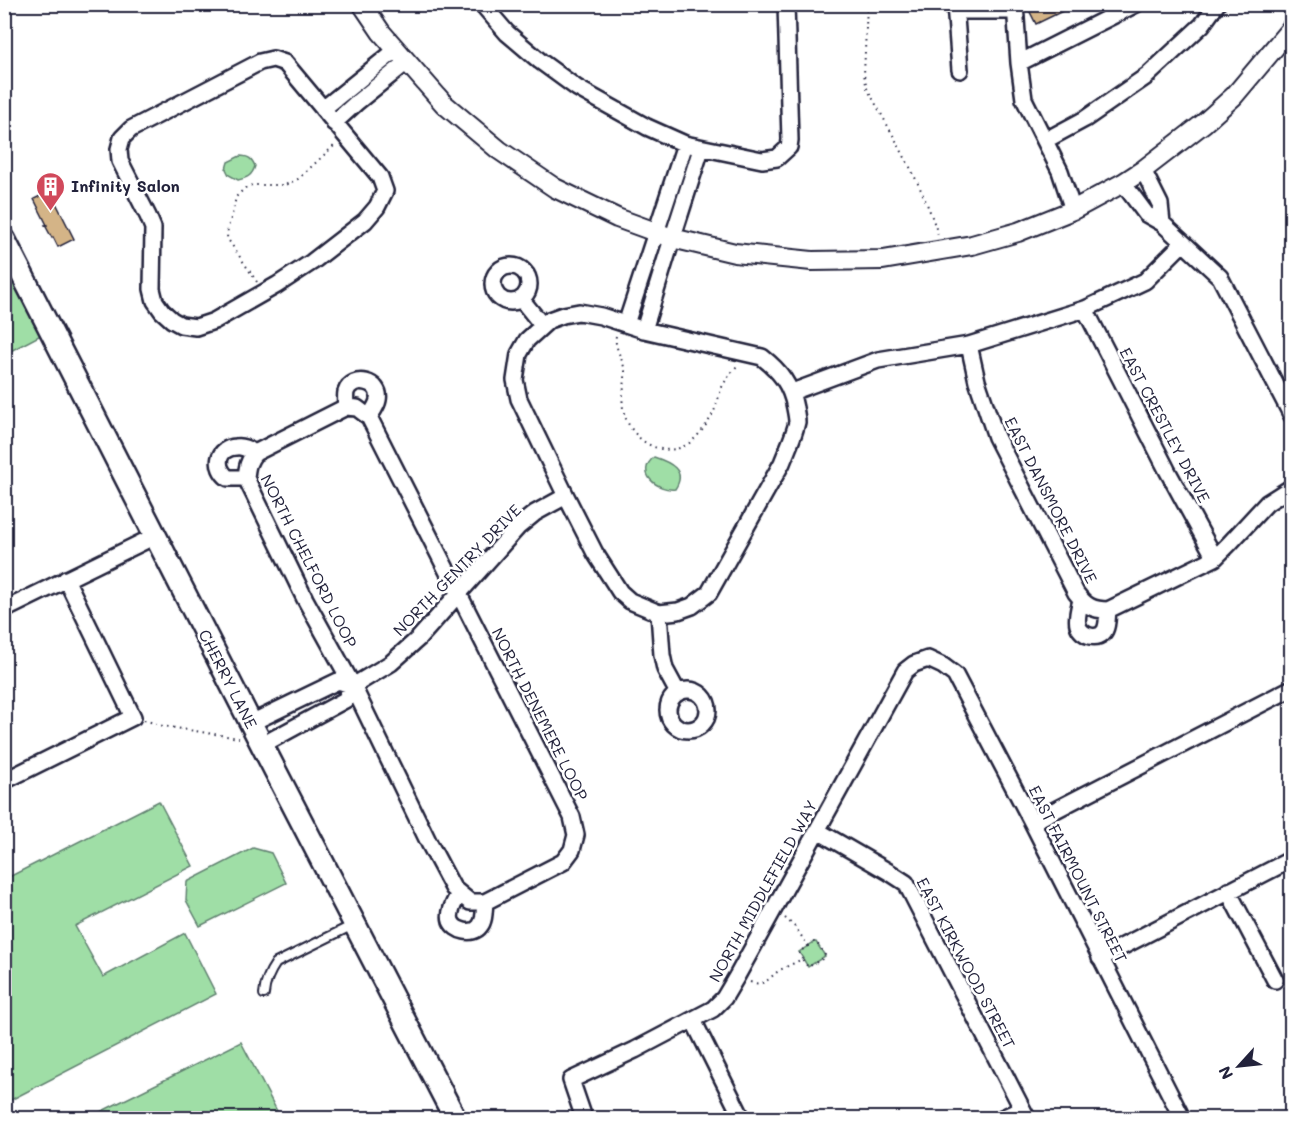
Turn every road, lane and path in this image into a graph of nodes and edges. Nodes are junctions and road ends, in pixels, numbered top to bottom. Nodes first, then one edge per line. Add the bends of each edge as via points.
1 (362, 4) edge
2 (482, 4) edge
3 (786, 4) edge
4 (867, 4) edge
5 (1136, 4) edge
6 (1217, 4) edge
7 (955, 8) edge
8 (1015, 8) edge
9 (1292, 27) edge
10 (402, 56) junction
11 (1019, 63) junction
12 (960, 70) dead end
13 (323, 109) junction
14 (334, 123) junction
15 (1046, 140) junction
16 (336, 144) dead end
17 (685, 144) junction
18 (701, 149) junction
19 (1143, 170) junction
20 (1123, 183) junction
21 (1073, 210) junction
22 (1162, 223) junction
23 (664, 235) junction
24 (939, 238) dead end
25 (4, 239) edge
26 (1182, 244) junction
27 (259, 285) dead end
28 (521, 299) dead end
29 (1085, 309) junction
30 (542, 325) junction
31 (621, 329) junction
32 (644, 330) junction
33 (969, 345) junction
34 (739, 364) dead end
35 (792, 392) junction
36 (345, 407) junction
37 (1292, 416) edge
38 (369, 417) junction
39 (255, 453) junction
40 (246, 478) junction
41 (1292, 487) edge
42 (566, 496) junction
43 (155, 536) junction
44 (1215, 558) junction
45 (66, 579) junction
46 (458, 593) junction
47 (1082, 600) junction
48 (4, 610) edge
49 (1108, 610) junction
50 (659, 613) junction
51 (928, 659) joint
52 (353, 686) junction
53 (1292, 688) edge
54 (678, 693) dead end
55 (133, 717) junction
56 (256, 734) junction
57 (4, 781) edge
58 (1032, 822) junction
59 (818, 831) junction
60 (1292, 860) edge
61 (1228, 891) junction
62 (459, 894) junction
63 (485, 902) junction
64 (785, 918) dead end
65 (354, 925) junction
66 (808, 946) junction
67 (1100, 958) junction
68 (802, 959) junction
69 (1275, 980) dead end
70 (750, 982) dead end
71 (264, 994) dead end
72 (693, 1020) junction
73 (1024, 1114) edge
74 (455, 1119) edge
75 (584, 1119) edge
76 (742, 1119) edge
77 (1002, 1119) edge
78 (1182, 1119) edge

1 - 10 street
2 - 17 street via 507,33 577,88
3 - 18 street via 789,147 777,158 762,160
4 - 24 path via 867,88 920,184
5 - 11 street
6 - 15 street via 1202,25 1147,75 1085,119
7 - 8 street
7 - 12 street
8 - 11 street
9 - 19 street via 1234,96
10 - 13 street
10 - 14 street
10 - 23 street via 444,104 499,150 555,188
11 - 15 street via 1024,99
13 - 14 street
13 - 14 street via 285,63 273,59 131,129 122,138 120,161 153,228 155,301 172,320 196,327 214,321 312,262 377,207 385,191 380,177
15 - 21 street
16 - 27 path via 298,179 285,185 252,185 236,197 227,238
17 - 18 street
17 - 23 street
18 - 23 street
19 - 20 street
19 - 22 street via 1160,204
20 - 21 street
20 - 22 street via 1146,214
21 - 23 street via 972,245 883,260 812,261 735,253
22 - 26 street
23 - 31 street
23 - 32 street
25 - 43 main road, CHERRY LANE
26 - 29 street via 1144,281
26 - 37 street via 1220,277
28 - 30 street
29 - 33 street
29 - 44 street, EAST CRESTLEY DRIVE
30 - 31 street via 579,312 601,316
30 - 42 street via 519,354 516,380 519,399
31 - 32 street
31 - 34 path via 615,339 625,375 625,418 638,436 656,449 674,451 701,432 723,385
32 - 35 street via 762,357 776,368
33 - 35 street via 878,360
33 - 47 street, EAST DANSMORE DRIVE via 996,437
35 - 50 street via 797,420 791,442 709,593 692,606
36 - 38 street via 357,408
36 - 38 street via 350,387 364,381 371,384 379,399
36 - 39 street, NORTH CHELFORD LOOP
38 - 46 street
39 - 40 street, NORTH CHELFORD LOOP via 247,466
39 - 40 street via 238,446 225,450 219,459 228,478
40 - 52 street, NORTH CHELFORD LOOP
41 - 44 street via 1267,503
42 - 46 street, NORTH GENTRY DRIVE via 518,527
42 - 50 street via 620,592 630,601
43 - 45 street
43 - 56 main road, CHERRY LANE
44 - 49 street
45 - 48 street
45 - 55 street
46 - 52 street, NORTH GENTRY DRIVE via 391,663
46 - 63 street, NORTH DENEMERE LOOP via 572,817 576,835 563,862
47 - 49 street, EAST DANSMORE DRIVE via 1095,610
47 - 49 street via 1077,622 1086,635 1103,633
50 - 54 street via 665,669
51 - 58 street, EAST FAIRMOUNT STREET via 955,675
51 - 59 street, NORTH MIDDLEFIELD WAY via 905,671
52 - 56 street, NORTH GENTRY DRIVE via 345,700
52 - 56 street, NORTH GENTRY DRIVE via 338,681
52 - 62 street via 429,843
53 - 58 street
55 - 56 path via 163,726 245,739
55 - 57 street
56 - 65 main road, CHERRY LANE
58 - 67 street, EAST FAIRMOUNT STREET
59 - 72 street, NORTH MIDDLEFIELD WAY via 724,998
59 - 73 street, EAST KIRKWOOD STREET via 906,883
60 - 61 street
61 - 67 street
61 - 69 street
62 - 63 street via 470,902
62 - 63 street via 451,910 452,921 466,932 481,926
64 - 66 path
65 - 71 lane via 276,963
65 - 74 main road, CHERRY LANE
66 - 68 path via 799,952
66 - 68 path via 816,942 825,956 808,967
67 - 78 street, EAST FAIRMOUNT STREET
68 - 70 path via 764,983
72 - 75 street, NORTH MIDDLEFIELD WAY via 572,1080
72 - 76 street
73 - 77 street

